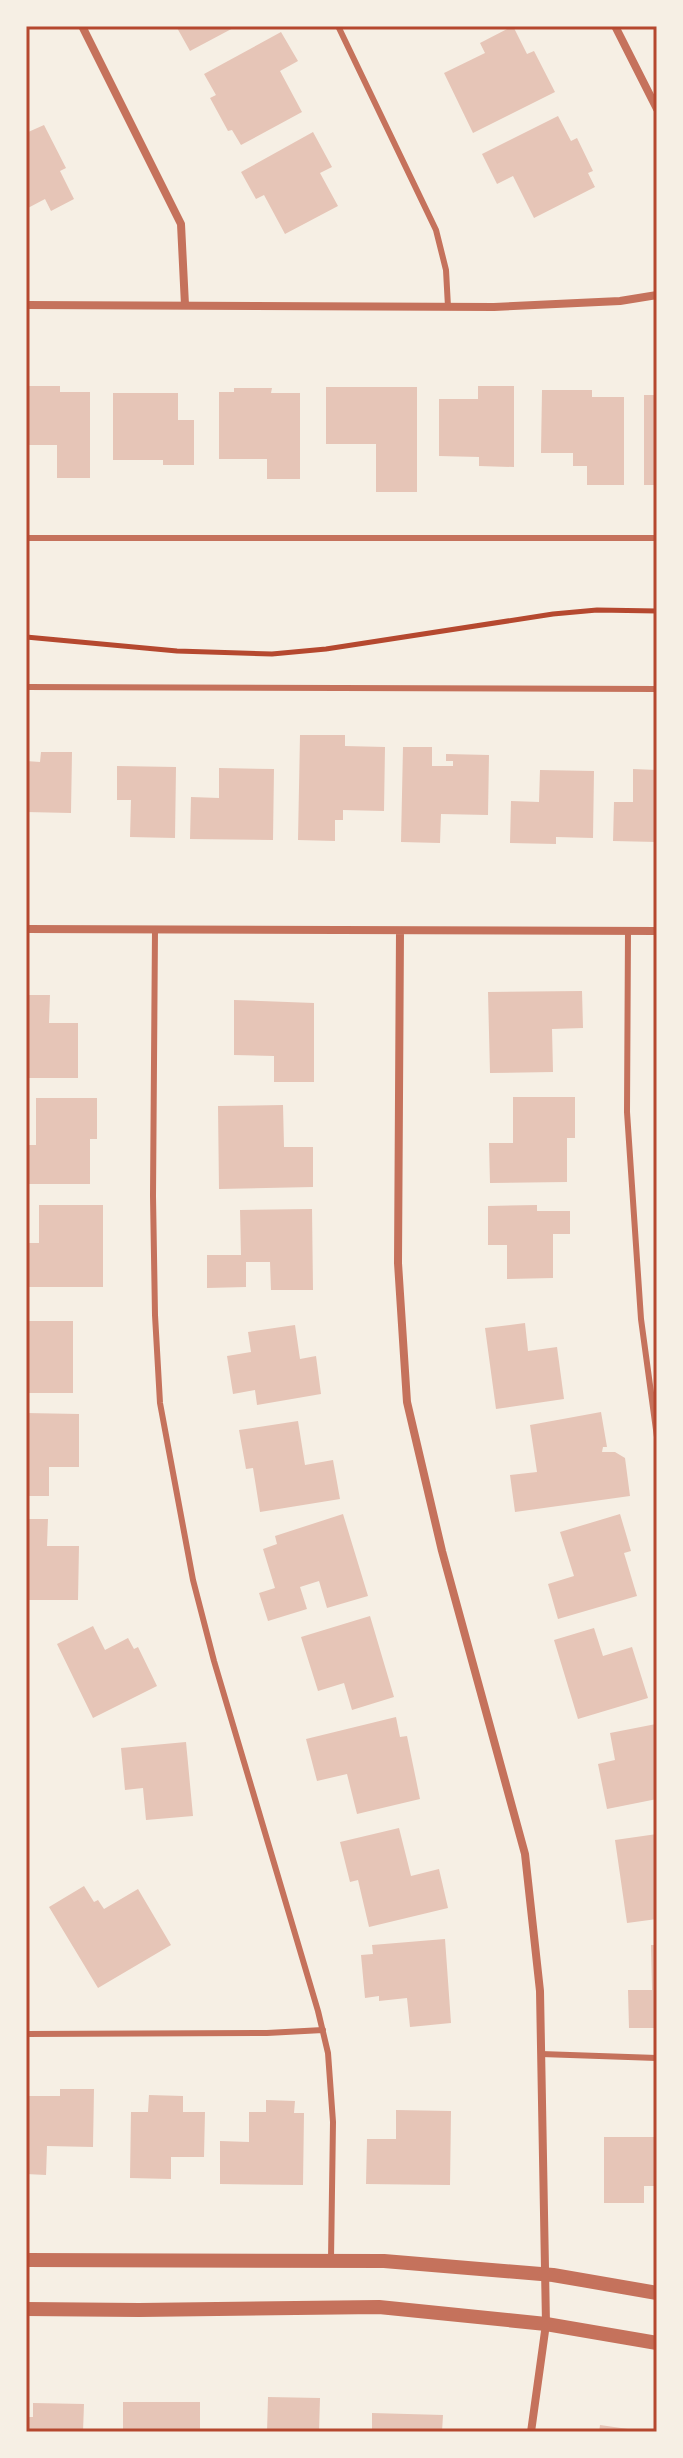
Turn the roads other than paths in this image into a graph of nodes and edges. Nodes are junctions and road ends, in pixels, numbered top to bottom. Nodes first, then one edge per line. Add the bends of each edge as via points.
1 (82, 26) edge
2 (338, 26) edge
3 (615, 26) edge
4 (657, 109) edge
5 (657, 295) edge
6 (26, 305) edge
7 (185, 305) junction
8 (448, 307) junction
9 (26, 538) edge
10 (657, 538) edge
11 (26, 687) edge
12 (657, 689) edge
13 (26, 929) edge
14 (155, 930) junction
15 (400, 931) junction
16 (628, 931) junction
17 (657, 931) edge
18 (657, 1437) edge
19 (323, 2030) junction
20 (26, 2034) edge
21 (541, 2054) junction
22 (657, 2058) edge
23 (331, 2259) junction
24 (26, 2260) edge
25 (546, 2274) junction
26 (657, 2293) edge
27 (26, 2309) edge
28 (546, 2324) junction
29 (657, 2343) edge
30 (531, 2432) edge

1 - 7 street via 181,224
2 - 8 lane via 436,230
3 - 4 street
5 - 8 street
6 - 7 street
7 - 8 street
9 - 10 lane
11 - 12 lane
13 - 14 street
14 - 15 street
14 - 19 lane via 153,1196 160,1403 214,1661
15 - 16 street
15 - 21 street via 398,1263 407,1402 525,1854 540,1991
16 - 17 street
16 - 18 lane via 627,1112 641,1319
19 - 20 lane
19 - 23 lane via 333,2122
21 - 22 lane
21 - 25 street
23 - 24 street
23 - 25 street
25 - 26 street
25 - 28 street
27 - 28 street via 379,2307
28 - 29 street
28 - 30 street

